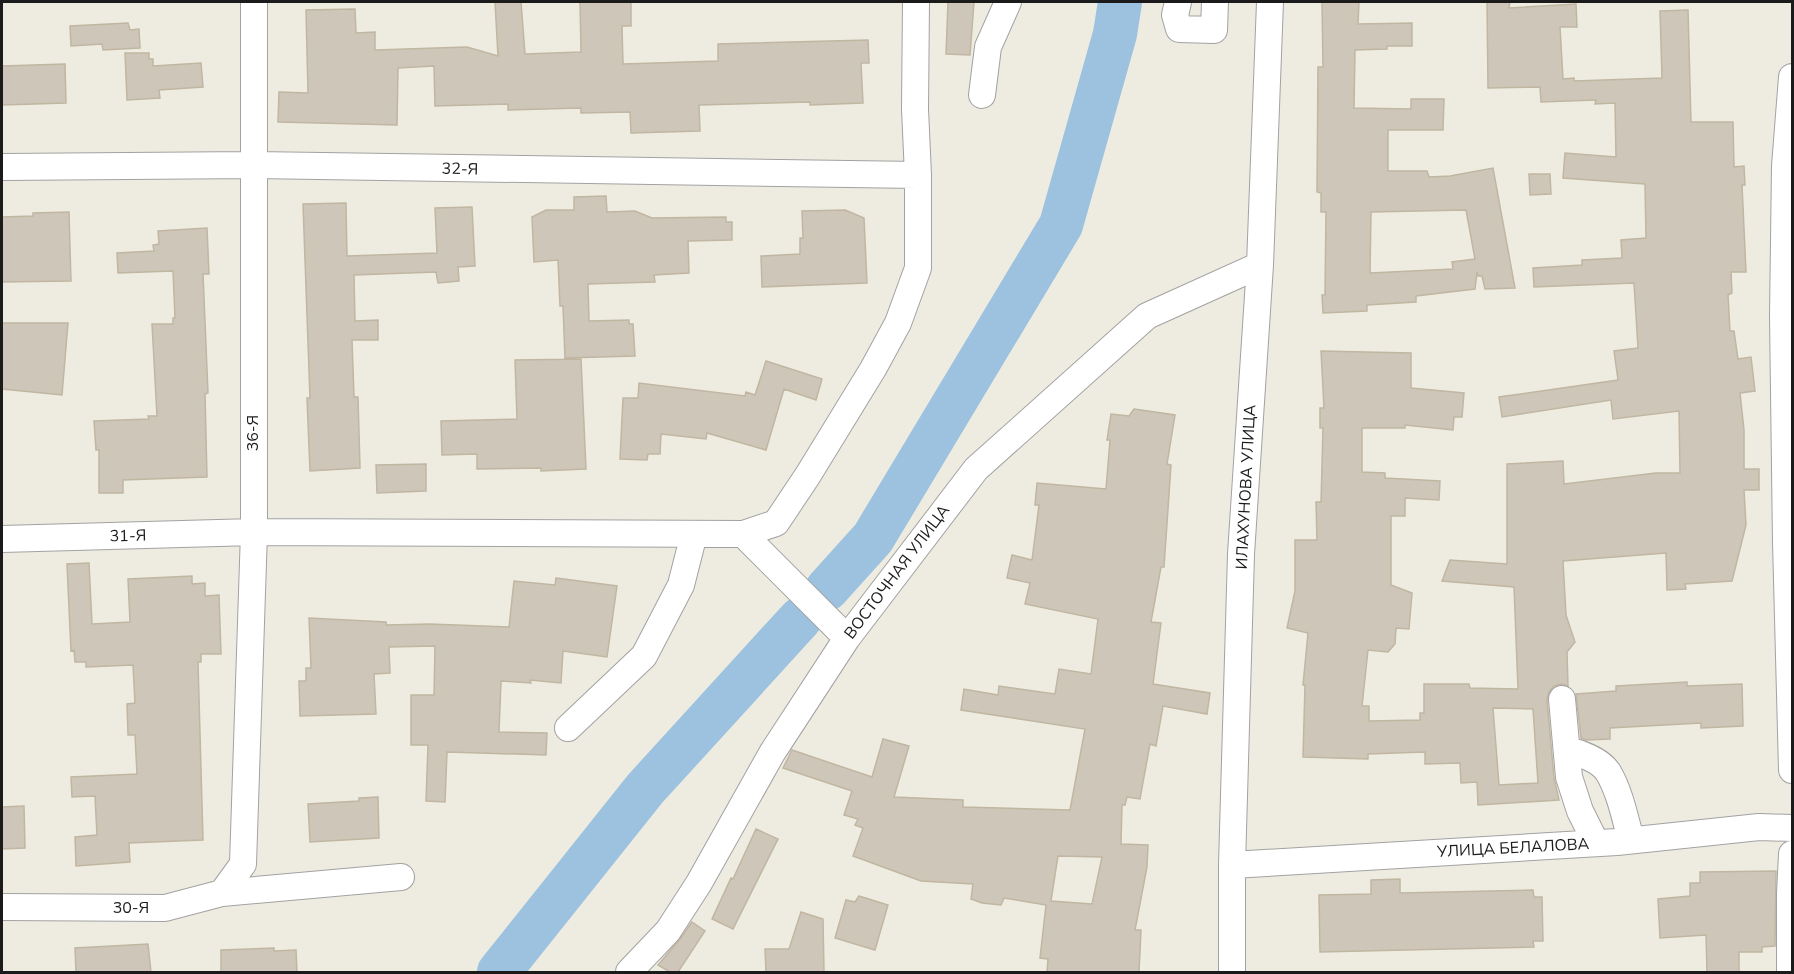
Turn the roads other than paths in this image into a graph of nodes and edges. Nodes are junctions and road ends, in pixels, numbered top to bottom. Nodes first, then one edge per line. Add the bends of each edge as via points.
1 (254, 2) edge
2 (916, 2) edge
3 (1008, 2) edge
4 (1178, 2) edge
5 (1215, 2) edge
6 (1270, 2) edge
7 (1792, 78) edge
8 (982, 95) dead end
9 (252, 165) junction
10 (2, 167) edge
11 (918, 175) junction
12 (1260, 265) junction
13 (254, 532) junction
14 (694, 534) junction
15 (743, 534) junction
16 (2, 539) edge
17 (847, 638) junction
18 (1562, 699) dead end
19 (568, 728) dead end
20 (1567, 750) junction
21 (1792, 770) edge
22 (1792, 828) edge
23 (1631, 840) junction
24 (1596, 843) junction
25 (1792, 854) edge
26 (243, 864) junction
27 (1232, 865) junction
28 (401, 877) dead end
29 (270, 889) junction
30 (222, 893) junction
31 (2, 907) edge
32 (629, 972) edge
33 (1232, 972) edge
34 (1790, 972) edge

1 - 9 street, 36-Я
2 - 11 street, 31-Я
3 - 8 street via 988,47
4 - 5 street via 1175,15 1179,29 1214,30
6 - 12 street, ИЛАХУНОВА УЛИЦА
7 - 21 street via 1785,165 1783,316
9 - 10 street, 32-Я
9 - 11 street, 32-Я
9 - 13 street, 36-Я
11 - 15 street, 31-Я via 918,268 898,323 776,523
12 - 17 street, ВОСТОЧНАЯ УЛИЦА via 1147,316 976,469
12 - 27 street, ИЛАХУНОВА УЛИЦА via 1241,554
13 - 14 street, 31-Я
13 - 16 street, 31-Я
13 - 26 street, 36-Я
14 - 15 street, 31-Я
14 - 19 street via 681,585 644,656
15 - 17 street
17 - 32 street, ВОСТОЧНАЯ УЛИЦА via 772,753 668,931
18 - 20 street
20 - 23 street via 1583,754 1607,770
20 - 24 street via 1569,777
22 - 23 street, УЛИЦА БЕЛАЛОВА via 1759,827
23 - 24 street, УЛИЦА БЕЛАЛОВА
24 - 27 street, УЛИЦА БЕЛАЛОВА
25 - 34 street
26 - 29 street via 251,878
26 - 30 street
27 - 33 street, ИЛАХУНОВА УЛИЦА
28 - 29 street, 30-Я
29 - 30 street, 30-Я
30 - 31 street, 30-Я via 165,908

